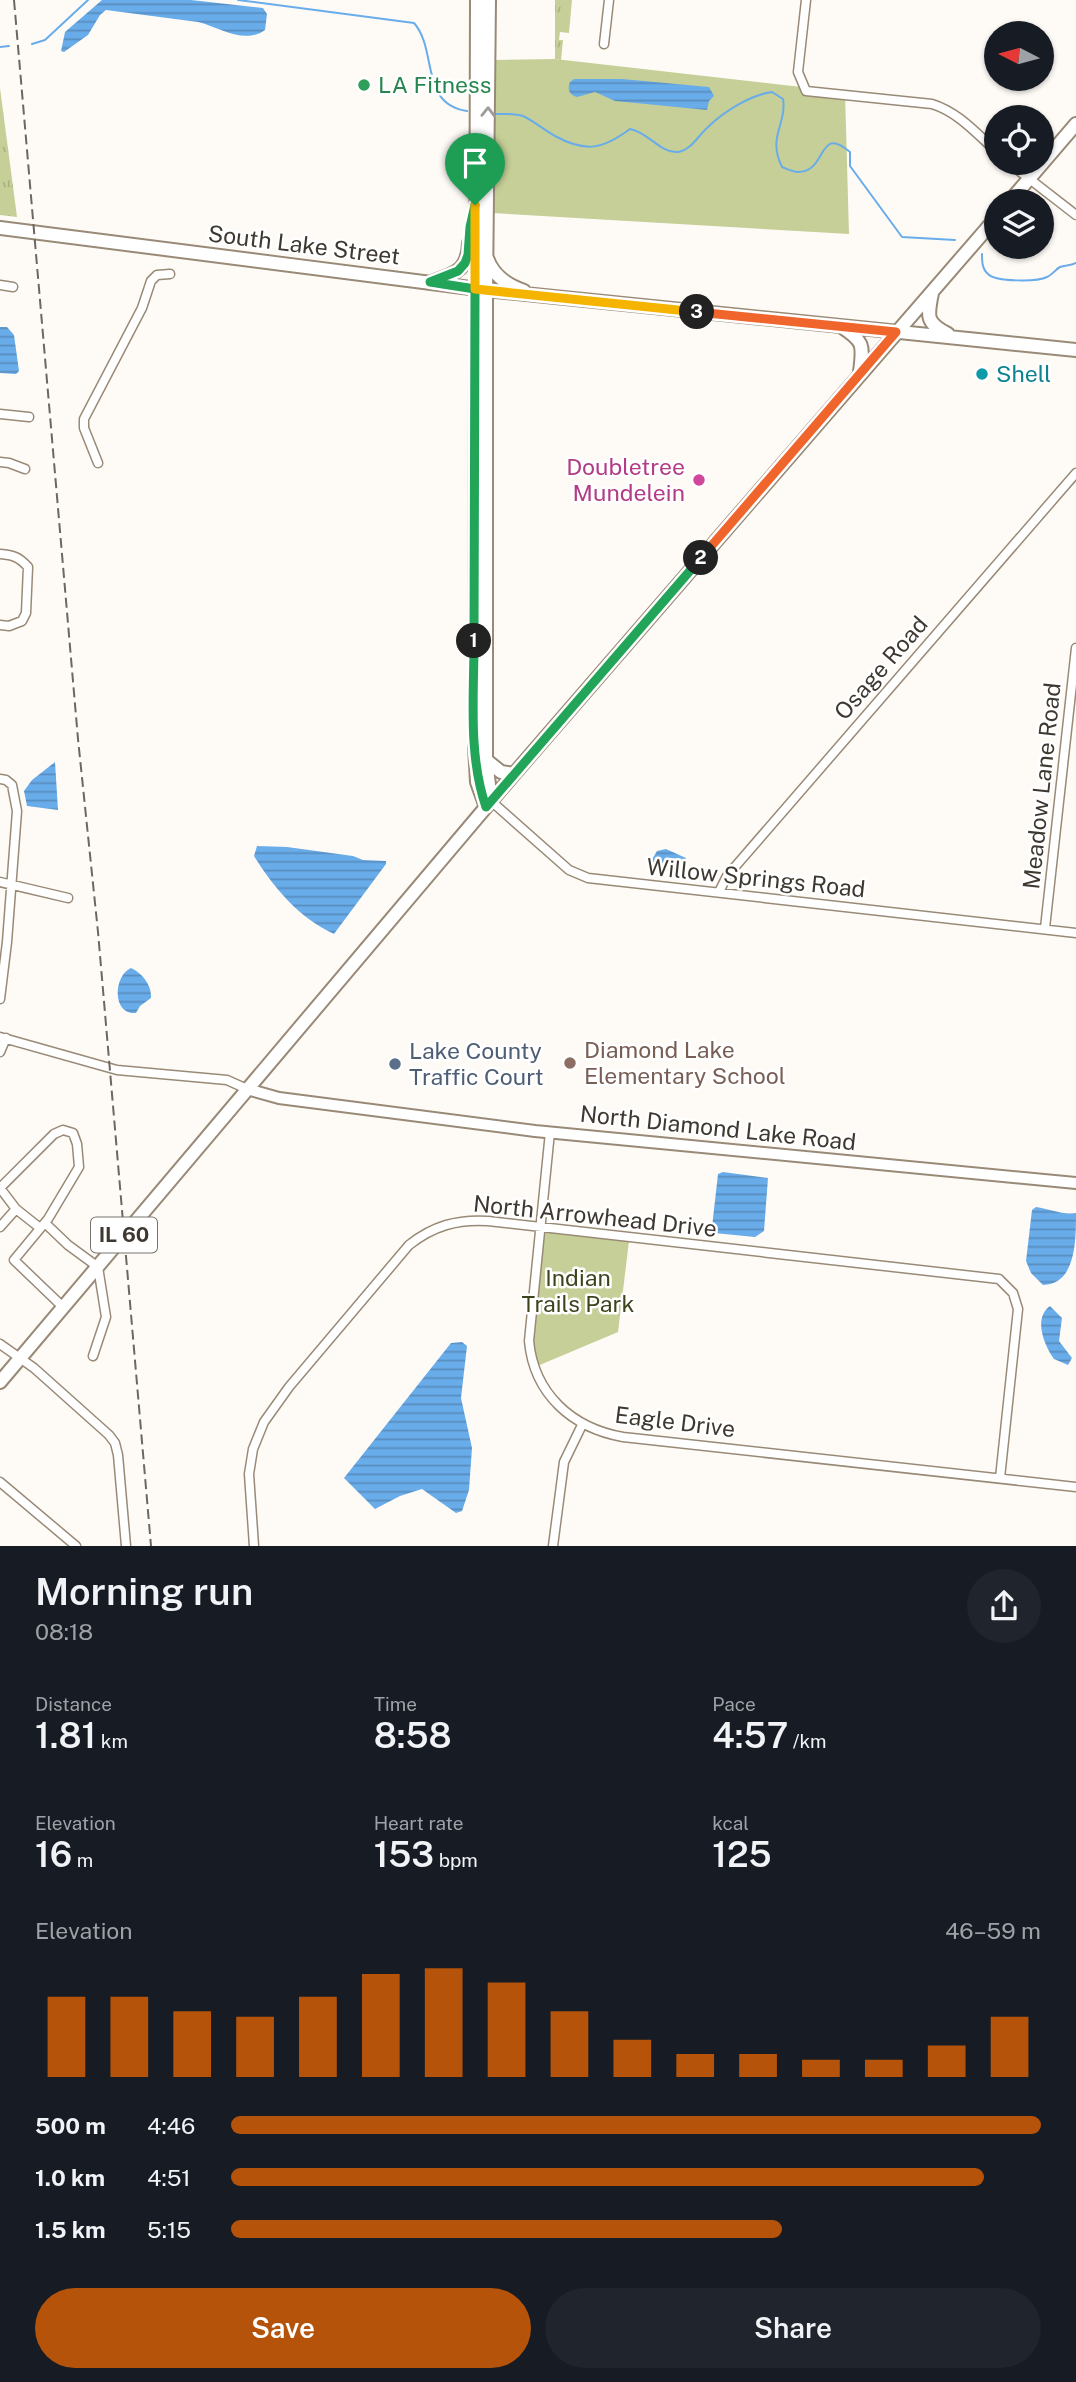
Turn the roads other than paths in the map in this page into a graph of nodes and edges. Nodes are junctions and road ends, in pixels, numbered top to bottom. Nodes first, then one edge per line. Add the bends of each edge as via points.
1 (477, 0) edge
2 (489, 0) edge
3 (608, 0) edge
4 (806, 0) edge
5 (604, 44) dead end
6 (1076, 124) edge
7 (984, 139) edge
8 (1022, 175) edge
9 (1028, 180) junction
10 (1020, 189) edge
11 (475, 205) junction
12 (1076, 215) edge
13 (0, 228) edge
14 (984, 232) edge
15 (486, 254) junction
16 (170, 274) dead end
17 (430, 282) junction
18 (0, 285) edge
19 (13, 287) dead end
20 (480, 289) junction
21 (933, 289) junction
22 (538, 295) junction
23 (841, 326) junction
24 (896, 332) junction
25 (954, 337) junction
26 (1076, 350) edge
27 (860, 373) junction
28 (0, 414) edge
29 (29, 417) dead end
30 (0, 462) edge
31 (98, 464) dead end
32 (24, 469) dead end
33 (1076, 473) edge
34 (0, 554) edge
35 (0, 625) edge
36 (1076, 648) edge
37 (486, 761) junction
38 (513, 774) junction
39 (0, 779) edge
40 (488, 804) junction
41 (0, 882) edge
42 (11, 885) junction
43 (719, 892) junction
44 (68, 898) dead end
45 (1045, 928) junction
46 (1076, 933) edge
47 (2, 958) edge
48 (0, 999) edge
49 (3, 1038) edge
50 (0, 1052) edge
51 (247, 1089) junction
52 (550, 1132) junction
53 (1076, 1183) edge
54 (0, 1188) edge
55 (16, 1209) junction
56 (42, 1225) junction
57 (0, 1227) edge
58 (539, 1227) junction
59 (98, 1267) junction
60 (63, 1307) junction
61 (0, 1344) edge
62 (93, 1356) dead end
63 (20, 1359) junction
64 (0, 1382) edge
65 (582, 1425) junction
66 (1000, 1478) junction
67 (0, 1482) edge
68 (1076, 1487) edge
69 (76, 1545) edge
70 (126, 1545) edge
71 (254, 1545) edge
72 (553, 1545) edge

1 - 11 main road
15 -> 2 main road
3 - 5 street
4 - 7 street via 798,72 806,91 932,104 954,113
6 - 9 main road
8 - 9 street
9 - 10 main road
9 - 12 street
11 - 17 main road via 465,263 458,271
11 - 20 main road
13 - 17 main road, South Lake Street
14 - 21 main road
15 - 20 main road
15 - 22 main road via 494,273 514,287
16 - 31 street via 157,275 151,281 142,308 84,419
17 - 20 main road, South Lake Street
18 - 19 street
20 - 22 main road, South Lake Street
20 - 37 main road
20 - 40 main road via 475,747 477,782
21 - 24 main road
21 - 25 main road via 930,322
22 - 23 main road, South Lake Street
23 - 24 main road, South Lake Street
23 - 27 main road via 862,344
24 - 25 main road, South Lake Street
24 - 27 main road
25 - 26 main road, South Lake Street
27 - 38 main road
28 - 29 street
30 - 32 street
33 - 43 street, Osage Road via 727,876
34 - 35 street via 15,556 28,567 23,621
36 - 45 street, Meadow Lane Road
37 - 38 main road
37 - 40 main road
38 - 40 main road
39 - 42 street via 12,785 16,802
40 - 43 street, Willow Springs Road via 582,876
40 - 51 main road, IL 60
41 - 42 street
42 - 44 street
42 - 47 street
43 - 45 street, Willow Springs Road
45 - 46 street, Willow Springs Road
47 - 48 street
49 - 50 street
49 - 51 street via 117,1070 227,1080
51 - 52 street, North Diamond Lake Road via 279,1098
51 - 59 main road, IL 60
52 - 53 street, North Diamond Lake Road
52 - 58 street, Eagle Drive
54 - 55 street
54 - 56 street via 54,1134 63,1130 73,1133 79,1167
55 - 56 street
55 - 57 street
56 - 59 street
56 - 60 street via 14,1261
58 - 65 street, Eagle Drive via 528,1327 530,1354 550,1398
58 - 66 street, North Arrowhead Drive via 994,1278 1008,1287 1017,1301 1018,1317
58 - 71 street, North Arrowhead Drive via 460,1221 433,1229 409,1245 263,1424 249,1474
59 - 60 main road, IL 60
59 - 62 street via 106,1317
60 - 63 main road, IL 60
61 - 63 street
63 - 64 main road, IL 60
63 - 70 street via 115,1443
65 - 66 street, Eagle Drive via 623,1437
65 - 72 street via 564,1462
66 - 68 street, Eagle Drive
67 - 69 street

